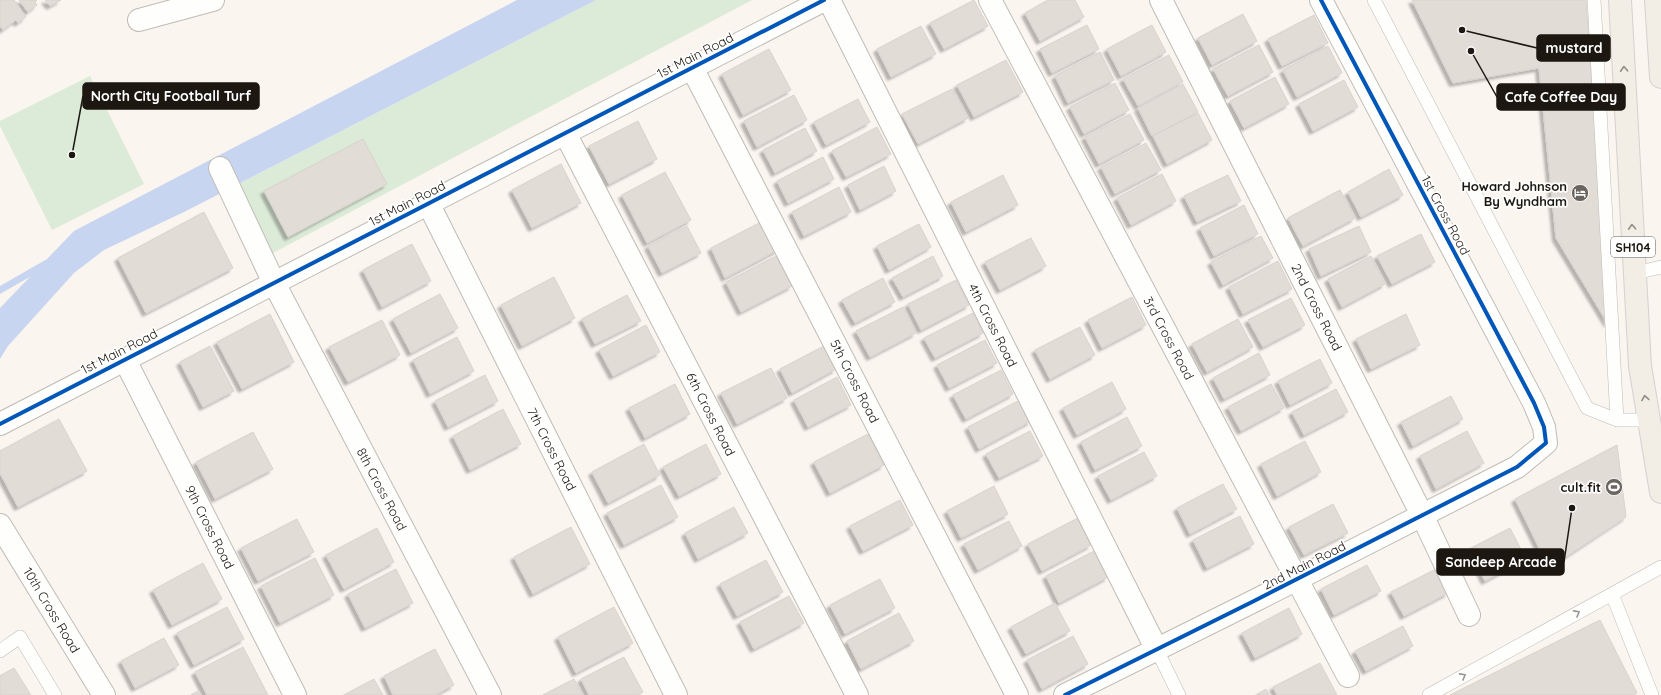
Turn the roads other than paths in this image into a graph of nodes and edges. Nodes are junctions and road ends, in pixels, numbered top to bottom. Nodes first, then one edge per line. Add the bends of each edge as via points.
1 (213, 0) edge
2 (990, 0) edge
3 (1161, 0) edge
4 (1321, 0) edge
5 (1374, 0) edge
6 (1594, 0) edge
7 (1620, 0) edge
8 (1656, 0) edge
9 (821, 1) edge
10 (139, 20) dead end
11 (692, 68) junction
12 (1661, 77) edge
13 (566, 133) junction
14 (220, 168) dead end
15 (428, 203) junction
16 (1661, 267) edge
17 (1635, 273) junction
18 (274, 283) junction
19 (125, 360) junction
20 (1617, 420) junction
21 (1649, 420) junction
22 (0, 424) edge
23 (1546, 443) joint
24 (1661, 492) edge
25 (1422, 515) junction
26 (0, 525) edge
27 (1661, 567) edge
28 (1296, 580) junction
29 (1612, 594) junction
30 (1469, 615) dead end
31 (1157, 650) junction
32 (0, 652) edge
33 (1348, 676) dead end
34 (55, 695) edge
35 (104, 695) edge
36 (295, 695) edge
37 (490, 695) edge
38 (676, 695) edge
39 (857, 695) edge
40 (1017, 695) edge
41 (1065, 695) edge
42 (1179, 695) edge
43 (1429, 695) edge
44 (1652, 695) edge

1 - 10 street
2 - 28 street, 3rd Cross Road
3 - 25 street, 2nd Cross Road
4 - 23 street, 1st Cross Road via 1534,402 1544,427
5 - 20 lane via 1587,408
6 - 20 lane
17 -> 7 main road, SH104
8 - 12 main road
9 - 11 street, 1st Main Road
9 - 31 street, 4th Cross Road
11 - 13 street, 1st Main Road
11 - 40 street, 5th Cross Road
13 - 15 street, 1st Main Road
13 - 39 street, 6th Cross Road
14 - 18 street, 8th Cross Road
15 - 18 street, 1st Main Road
15 - 38 street, 7th Cross Road
16 - 17 lane
21 -> 17 main road, SH104 via 1640,366
18 - 19 street, 1st Main Road
18 - 37 street, 8th Cross Road
19 - 22 street, 1st Main Road
19 - 36 street, 9th Cross Road
20 - 21 lane
21 - 24 main road, SH104
23 - 25 street, 2nd Main Road via 1517,467
25 - 28 street, 2nd Main Road
25 - 30 street, 2nd Cross Road
26 - 35 street, 10th Cross Road
27 - 29 lane
28 - 31 street, 2nd Main Road
28 - 33 street, 3rd Cross Road
43 -> 29 lane
29 - 44 lane
31 - 41 street, 2nd Main Road
31 - 42 lane
32 - 34 lane via 20,637

